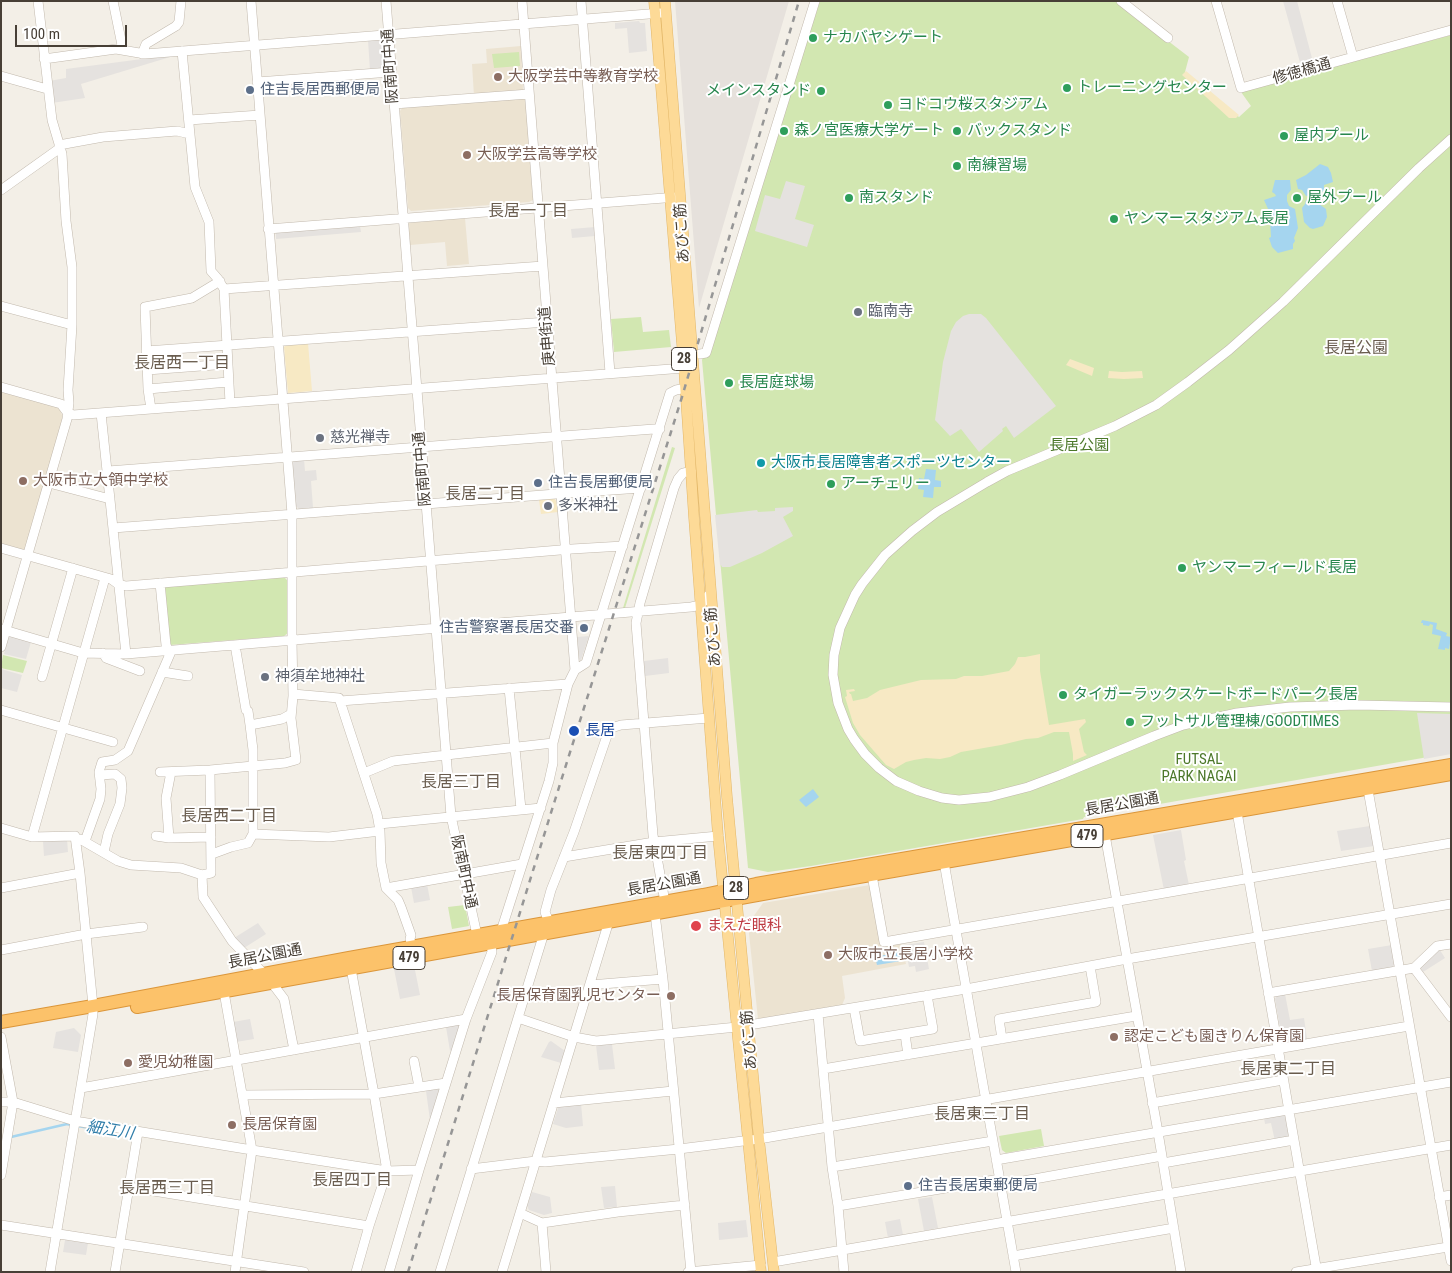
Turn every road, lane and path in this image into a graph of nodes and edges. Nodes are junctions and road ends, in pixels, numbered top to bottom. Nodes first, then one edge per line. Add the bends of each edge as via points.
1 (38, 1) edge
2 (113, 1) edge
3 (181, 1) edge
4 (251, 1) edge
5 (386, 1) edge
6 (522, 1) edge
7 (581, 1) edge
8 (654, 1) edge
9 (815, 1) edge
10 (1121, 1) edge
11 (1216, 1) edge
12 (1337, 1) edge
13 (662, 9) edge
14 (582, 19) junction
15 (523, 24) junction
16 (1451, 30) edge
17 (389, 34) junction
18 (1168, 38) dead end
19 (254, 45) junction
20 (123, 50) junction
21 (182, 51) junction
22 (142, 54) junction
23 (1353, 57) junction
24 (44, 59) junction
25 (392, 72) junction
26 (1, 76) edge
27 (257, 82) junction
28 (47, 89) junction
29 (529, 94) junction
30 (394, 104) junction
31 (260, 115) junction
32 (189, 120) junction
33 (190, 134) junction
34 (1451, 139) edge
35 (59, 146) junction
36 (1, 180) edge
37 (1, 184) edge
38 (1, 190) edge
39 (675, 197) junction
40 (597, 204) junction
41 (538, 208) junction
42 (403, 218) junction
43 (268, 229) junction
44 (543, 266) junction
45 (407, 275) junction
46 (222, 285) junction
47 (273, 285) junction
48 (1, 306) edge
49 (547, 322) junction
50 (72, 325) junction
51 (412, 331) junction
52 (278, 342) junction
53 (227, 345) junction
54 (146, 351) junction
55 (700, 354) dead end
56 (228, 364) junction
57 (684, 368) junction
58 (147, 370) junction
59 (610, 374) junction
60 (552, 378) junction
61 (228, 382) junction
62 (1, 387) edge
63 (417, 388) junction
64 (686, 388) junction
65 (148, 389) junction
66 (282, 399) junction
67 (230, 403) junction
68 (151, 409) junction
69 (67, 412) junction
70 (102, 413) junction
71 (660, 430) junction
72 (556, 436) junction
73 (421, 447) junction
74 (287, 457) junction
75 (108, 471) junction
76 (691, 471) junction
77 (48, 483) junction
78 (642, 488) junction
79 (561, 493) junction
80 (110, 499) junction
81 (426, 504) junction
82 (292, 514) junction
83 (113, 528) junction
84 (623, 546) junction
85 (1, 548) edge
86 (566, 550) junction
87 (27, 555) junction
88 (430, 561) junction
89 (73, 568) junction
90 (292, 573) junction
91 (105, 578) junction
92 (160, 583) junction
93 (118, 584) junction
94 (711, 592) junction
95 (701, 606) junction
96 (638, 612) junction
97 (601, 615) junction
98 (571, 617) junction
99 (436, 628) junction
100 (4, 629) edge
101 (292, 640) junction
102 (52, 643) junction
103 (235, 645) junction
104 (1, 647) edge
105 (167, 651) junction
106 (84, 652) junction
107 (103, 653) junction
108 (126, 654) junction
109 (575, 670) junction
110 (140, 671) dead end
111 (162, 672) junction
112 (188, 676) dead end
113 (42, 677) dead end
114 (568, 684) junction
115 (509, 688) junction
116 (293, 693) junction
117 (442, 693) junction
118 (340, 701) junction
119 (1451, 707) edge
120 (1, 710) edge
121 (291, 714) junction
122 (710, 718) junction
123 (644, 723) junction
124 (250, 725) junction
125 (63, 727) junction
126 (113, 742) dead end
127 (553, 743) junction
128 (514, 747) junction
129 (447, 756) junction
130 (253, 765) junction
131 (1451, 765) edge
132 (210, 770) junction
133 (160, 772) dead end
134 (171, 772) junction
135 (364, 773) junction
136 (1451, 774) edge
137 (100, 775) junction
138 (1367, 783) junction
139 (1236, 806) junction
140 (541, 808) junction
141 (521, 809) junction
142 (451, 816) junction
143 (1, 828) edge
144 (380, 828) junction
145 (1104, 829) junction
146 (253, 834) junction
147 (75, 836) junction
148 (156, 836) dead end
149 (718, 836) junction
150 (32, 837) junction
151 (211, 837) junction
152 (169, 838) junction
153 (85, 842) junction
154 (654, 842) junction
155 (1451, 843) edge
156 (104, 852) junction
157 (212, 854) junction
158 (1380, 856) junction
159 (564, 857) junction
160 (944, 862) junction
161 (522, 864) junction
162 (80, 874) junction
163 (463, 874) junction
164 (202, 875) junction
165 (872, 875) junction
166 (1249, 879) junction
167 (1, 888) edge
168 (386, 888) junction
169 (730, 895) junction
170 (1118, 901) junction
171 (665, 902) junction
172 (1451, 904) edge
173 (655, 914) junction
174 (1389, 915) junction
175 (609, 921) junction
176 (143, 927) dead end
177 (546, 927) junction
178 (956, 930) junction
179 (501, 931) junction
180 (86, 934) junction
181 (477, 935) junction
182 (1259, 937) junction
183 (491, 944) junction
184 (1451, 944) edge
185 (412, 947) junction
186 (1, 950) edge
187 (1127, 959) junction
188 (350, 963) junction
189 (1090, 966) junction
190 (1414, 968) junction
191 (1400, 970) junction
192 (268, 978) junction
193 (663, 979) junction
194 (590, 985) junction
195 (966, 989) junction
196 (224, 992) junction
197 (1268, 993) junction
198 (927, 995) junction
199 (854, 1008) junction
200 (93, 1010) junction
201 (818, 1014) junction
202 (1136, 1016) junction
203 (466, 1018) junction
204 (518, 1018) junction
205 (1451, 1018) edge
206 (1, 1022) edge
207 (749, 1025) junction
208 (1409, 1026) junction
209 (737, 1027) junction
210 (1, 1030) edge
211 (667, 1034) junction
212 (905, 1034) junction
213 (1, 1037) edge
214 (574, 1037) junction
215 (363, 1038) junction
216 (1002, 1039) junction
217 (976, 1043) junction
218 (1278, 1049) junction
219 (294, 1050) junction
220 (908, 1054) junction
221 (237, 1060) junction
222 (414, 1061) dead end
223 (823, 1069) junction
224 (1147, 1071) junction
225 (1283, 1080) junction
226 (1451, 1082) edge
227 (446, 1083) junction
228 (419, 1087) junction
229 (1420, 1087) junction
230 (80, 1088) junction
231 (673, 1091) junction
232 (374, 1094) junction
233 (243, 1095) junction
234 (986, 1099) junction
235 (1, 1102) edge
236 (13, 1102) junction
237 (554, 1102) junction
238 (1152, 1103) junction
239 (1288, 1110) junction
240 (75, 1121) junction
241 (829, 1127) junction
242 (138, 1132) junction
243 (1158, 1132) junction
244 (5, 1135) edge
245 (759, 1139) junction
246 (747, 1140) junction
247 (1294, 1140) junction
248 (993, 1141) junction
249 (1451, 1145) edge
250 (4, 1148) edge
251 (1431, 1148) junction
252 (679, 1149) junction
253 (252, 1150) junction
254 (996, 1160) junction
255 (1163, 1160) junction
256 (536, 1161) junction
257 (832, 1167) junction
258 (470, 1169) junction
259 (419, 1170) junction
260 (387, 1171) junction
261 (1299, 1171) junction
262 (1, 1175) edge
263 (1000, 1182) junction
264 (129, 1187) junction
265 (1168, 1193) junction
266 (1451, 1195) edge
267 (1439, 1197) junction
268 (685, 1205) junction
269 (245, 1206) junction
270 (838, 1206) junction
271 (520, 1213) junction
272 (1007, 1222) junction
273 (542, 1223) junction
274 (1, 1225) edge
275 (369, 1226) junction
276 (1174, 1228) junction
277 (57, 1233) junction
278 (120, 1244) junction
279 (1448, 1247) junction
280 (842, 1251) junction
281 (1013, 1256) junction
282 (1451, 1260) edge
283 (237, 1261) junction
284 (773, 1267) edge
285 (761, 1268) edge
286 (1317, 1270) edge
287 (50, 1272) edge
288 (115, 1272) edge
289 (235, 1272) edge
290 (304, 1272) edge
291 (356, 1272) edge
292 (390, 1272) edge
293 (440, 1272) edge
294 (502, 1272) edge
295 (546, 1272) edge
296 (690, 1272) edge
297 (844, 1272) edge
298 (1014, 1272) edge
299 (1181, 1272) edge
300 (1296, 1272) edge

1 - 24 street
2 - 20 street
3 - 22 street via 176,26 146,44
4 - 19 street
5 - 17 street, 阪南町中通
6 - 15 street, 庚申街道
7 - 14 street
8 - 13 main road, あびこ筋 / 28
9 - 55 street via 706,353
10 - 18 street
11 - 23 street, 修徳橋通 via 1240,88
12 - 23 street
13 - 14 street
13 - 39 main road, あびこ筋 / 28
14 - 15 street
14 - 40 street
15 - 17 street
15 - 29 street, 庚申街道
16 - 23 street, 修徳橋通
17 - 19 street
17 - 25 street, 阪南町中通
19 - 21 street
19 - 27 street
20 - 22 street
20 - 24 street
21 - 22 street
21 - 32 street
24 - 28 street
25 - 27 street
25 - 30 street, 阪南町中通
26 - 28 street
27 - 31 street
28 - 35 street
29 - 30 street
29 - 41 street, 庚申街道
30 - 42 street, 阪南町中通
31 - 32 street
31 - 43 street
32 - 33 street
33 - 35 street via 177,131 103,137
33 - 46 street via 195,187 209,222 211,271
34 - 119 street via 1283,302 1188,382 1156,405 1115,426 986,482 936,512 912,531 885,555 854,595 840,628 833,666 835,690 842,713 854,740 865,754 879,768 908,787 959,800 989,797 1028,787 1183,725 1237,713 1358,705
35 - 38 street
35 - 50 street via 72,267
36 - 37 street
39 - 40 street
39 - 57 main road, あびこ筋 / 28
39 - 94 main road, あびこ筋 / 28
40 - 41 street
40 - 59 street
41 - 42 street
41 - 44 street, 庚申街道
42 - 43 street
42 - 45 street, 阪南町中通
43 - 47 street
44 - 45 street
44 - 49 street, 庚申街道
45 - 47 street
45 - 51 street, 阪南町中通
46 - 47 street
46 - 53 street
46 - 54 street via 192,298 145,307
47 - 52 street
48 - 50 street
49 - 51 street
49 - 60 street, 庚申街道
50 - 69 street
51 - 52 street
51 - 63 street, 阪南町中通
52 - 53 street
52 - 66 street
53 - 54 street
53 - 56 street
54 - 58 street
56 - 58 street
56 - 61 street
57 - 59 street
57 - 64 main road, あびこ筋 / 28
58 - 65 street
59 - 60 street
60 - 63 street
60 - 72 street, 庚申街道
61 - 65 street
61 - 67 street
62 - 69 street via 61,404
63 - 66 street
63 - 73 street, 阪南町中通
64 - 71 street via 670,393
64 - 76 main road, あびこ筋 / 28
65 - 68 street
66 - 67 street
66 - 74 street
67 - 68 street
68 - 70 street
69 - 70 street via 73,415
69 - 77 street
70 - 75 street
71 - 72 street
71 - 78 street
72 - 73 street
72 - 79 street, 庚申街道
73 - 74 street
73 - 81 street, 阪南町中通
74 - 75 street
74 - 82 street
75 - 80 street
76 - 95 main road, あびこ筋 / 28
76 - 96 street via 678,479 674,488
77 - 80 street
77 - 87 street
78 - 79 street
78 - 84 street
79 - 81 street
79 - 86 street, 庚申街道
80 - 83 street
81 - 82 street
81 - 88 street, 阪南町中通
82 - 83 street
82 - 90 street
83 - 93 street
84 - 86 street
84 - 97 street
85 - 87 street
86 - 88 street
86 - 98 street, 庚申街道
87 - 89 street
87 - 100 street
88 - 90 street
88 - 99 street, 阪南町中通
89 - 91 street
89 - 102 street
90 - 92 street
90 - 101 street
91 - 93 street
91 - 106 street
92 - 93 street
92 - 105 street
93 - 108 street
94 - 95 street
94 - 169 main road, あびこ筋 / 28
95 - 96 street
95 - 122 main road, あびこ筋 / 28
96 - 97 street
96 - 123 street via 636,623
97 - 98 street
97 - 109 street via 586,663
98 - 99 street
98 - 109 street, 庚申街道
99 - 101 street
99 - 117 street, 阪南町中通
100 - 102 street
100 - 104 street
101 - 103 street
101 - 116 street
102 - 106 street
102 - 113 street
103 - 105 street
103 - 124 street
105 - 108 street
105 - 111 street via 170,654
106 - 107 street
106 - 125 street
107 - 108 street
107 - 110 street via 106,658
109 - 114 street
111 - 112 street
111 - 137 street via 128,751 115,760 102,762
114 - 115 street
114 - 127 street
115 - 117 street
115 - 128 street
116 - 118 street via 339,698
116 - 121 street
117 - 118 street
117 - 129 street, 阪南町中通
118 - 135 street
120 - 125 street
121 - 124 street
121 - 130 street via 296,760
122 - 123 street
122 - 149 main road, あびこ筋 / 28
123 - 154 street
123 - 159 street via 616,726 609,730
124 - 130 street
125 - 126 street
125 - 150 street
127 - 128 street
127 - 140 street via 553,763
128 - 129 street
128 - 141 street
129 - 135 street via 393,761
129 - 142 street, 阪南町中通
130 - 132 street
130 - 146 street
131 - 138 highway, 長居公園通 / 479
132 - 134 street
132 - 151 street
133 - 134 street
134 - 152 street via 166,798
135 - 144 street
136 - 138 highway, 長居公園通 / 479
137 - 153 street via 100,799
137 - 156 street via 115,774 121,779 122,788
138 - 139 highway, 長居公園通 / 479
138 - 158 street
139 - 145 highway, 長居公園通 / 479
139 - 166 street
140 - 141 street
140 - 161 street
141 - 142 street
142 - 144 street
142 - 163 street, 阪南町中通
143 - 150 street
144 - 146 street via 329,837
144 - 168 street via 380,863
145 - 160 highway, 長居公園通 / 479
145 - 169 highway, 長居公園通 / 479
145 - 170 street
146 - 157 street via 248,843
147 - 150 street
147 - 153 street
147 - 162 street
148 - 152 street
149 - 154 street
149 - 169 main road, あびこ筋 / 28
151 - 152 street
151 - 157 street
153 - 156 street
154 - 159 street
154 - 171 street
155 - 158 street
156 - 164 street via 130,865 181,868
157 - 164 street via 211,872
158 - 166 street
158 - 174 street
159 - 177 street via 545,912
160 - 165 highway, 長居公園通 / 479
160 - 178 street
161 - 163 street
161 - 179 street
162 - 167 street
162 - 180 street
163 - 168 street
163 - 181 street, 阪南町中通
164 - 192 street via 203,897 232,940
165 - 169 highway, 長居公園通 / 479
165 - 178 street via 884,942
166 - 170 street
166 - 182 street
168 - 185 street via 398,900
169 - 171 highway, 長居公園通 / 479
169 - 173 highway, 長居公園通 / 479
169 - 207 main road, あびこ筋 / 28
169 - 209 main road, あびこ筋 / 28
170 - 178 street
170 - 187 street
171 - 177 highway, 長居公園通 / 479
172 - 174 street
173 - 175 highway, 長居公園通 / 479
173 - 193 street
174 - 182 street
174 - 191 street
175 - 177 highway, 長居公園通 / 479
175 - 194 street
176 - 180 street
177 - 179 highway, 長居公園通 / 479
177 - 183 highway, 長居公園通 / 479
177 - 204 street
178 - 195 street
179 - 181 highway, 長居公園通 / 479
180 - 186 street
180 - 200 street
181 - 185 highway, 長居公園通 / 479
182 - 187 street
182 - 197 street
183 - 188 highway, 長居公園通 / 479
183 - 203 street via 492,952
184 - 190 street via 1438,946
185 - 188 highway, 長居公園通 / 479
187 - 189 street
187 - 202 street
188 - 192 highway, 長居公園通 / 479
188 - 215 street
189 - 195 street
189 - 216 street via 1096,1002 999,1019
190 - 191 street
190 - 205 street
191 - 197 street
191 - 208 street
192 - 196 highway, 長居公園通 / 479
192 - 200 highway, 長居公園通 / 479
192 - 219 street via 284,999
193 - 194 street
193 - 211 street
194 - 214 street
195 - 198 street
195 - 217 street
196 - 200 highway, 長居公園通 / 479
196 - 221 street
197 - 218 street
198 - 199 street
198 - 212 street via 933,1030
199 - 201 street
199 - 212 street via 860,1042
200 - 206 highway, 長居公園通 / 479
200 - 210 highway, 長居公園通 / 479
200 - 230 street
201 - 207 street
201 - 223 street
202 - 216 street
202 - 224 street
203 - 215 street
203 - 227 street
204 - 214 street
204 - 258 street
207 - 245 main road, あびこ筋 / 28
208 - 218 street
208 - 229 street
209 - 211 street
209 - 246 main road, あびこ筋 / 28
211 - 214 street via 596,1041
211 - 231 street
212 - 220 street
213 - 236 street
214 - 237 street
215 - 219 street
215 - 232 street
216 - 217 street
217 - 220 street
217 - 234 street
218 - 224 street
218 - 225 street
219 - 221 street
220 - 223 street
221 - 230 street
221 - 233 street
222 - 228 street
223 - 241 street
224 - 234 street
224 - 238 street
225 - 238 street
225 - 239 street
226 - 229 street
227 - 228 street
227 - 259 street
228 - 232 street
229 - 239 street
229 - 251 street
230 - 240 street
231 - 237 street
231 - 252 street
232 - 233 street
232 - 260 street
233 - 253 street
234 - 241 street
234 - 248 street
235 - 236 street
236 - 240 street
236 - 244 street
237 - 256 street
238 - 243 street
239 - 243 street
239 - 247 street
240 - 242 street
240 - 277 street
241 - 245 street
241 - 257 street
242 - 253 street
242 - 264 street
243 - 254 street
243 - 255 street
244 - 250 street
245 - 246 street
245 - 284 main road, あびこ筋 / 28
246 - 252 street
246 - 285 main road, あびこ筋 / 28
247 - 255 street
247 - 261 street
248 - 254 street
248 - 257 street
249 - 251 street
250 - 262 street
251 - 261 street
251 - 267 street
252 - 256 street
252 - 268 street
253 - 260 street
253 - 269 street
254 - 263 street
255 - 263 street
255 - 265 street
256 - 258 street
256 - 271 street
257 - 270 street
258 - 293 street
259 - 260 street
259 - 292 street
260 - 275 street
261 - 265 street
261 - 286 street
263 - 270 street
263 - 272 street
264 - 269 street
264 - 278 street
265 - 272 street
265 - 276 street
266 - 267 street
267 - 279 street
268 - 273 street
268 - 296 street
269 - 275 street
269 - 283 street
270 - 280 street
271 - 273 street
271 - 294 street
272 - 280 street
272 - 281 street
273 - 295 street
274 - 277 street
275 - 291 street
276 - 281 street
276 - 299 street
277 - 278 street
277 - 287 street
278 - 283 street
278 - 288 street
279 - 282 street
279 - 286 street
280 - 284 street
280 - 297 street
281 - 298 street
283 - 289 street
283 - 290 street
285 - 296 street
286 - 300 street

